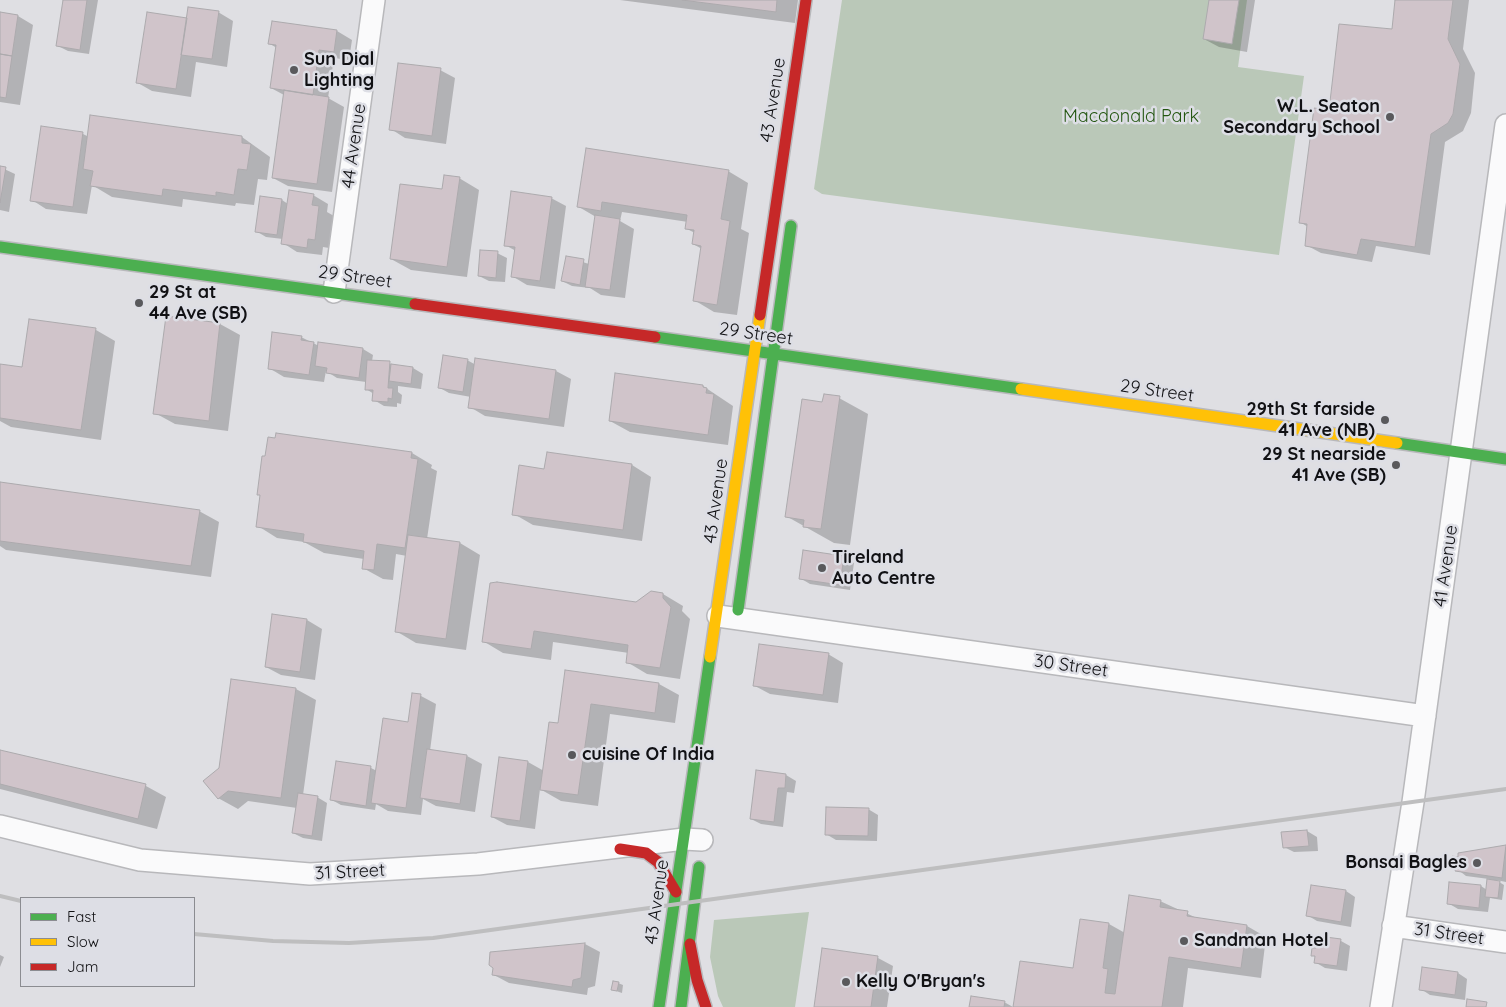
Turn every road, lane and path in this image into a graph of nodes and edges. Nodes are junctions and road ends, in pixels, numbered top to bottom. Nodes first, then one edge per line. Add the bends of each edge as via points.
1 (374, 0) edge
2 (806, 0) edge
3 (1506, 125) edge
4 (1501, 196) edge
5 (792, 218) dead end
6 (0, 247) edge
7 (334, 292) junction
8 (754, 351) junction
9 (774, 354) junction
10 (1461, 453) junction
11 (1506, 459) edge
12 (730, 622) junction
13 (1425, 716) junction
14 (0, 826) edge
15 (698, 843) junction
16 (620, 849) junction
17 (676, 892) junction
18 (1393, 926) junction
19 (1506, 942) edge
20 (690, 944) junction
21 (659, 1007) edge
22 (681, 1007) edge
23 (706, 1007) edge
24 (1381, 1007) edge

1 - 7 street, 44 Avenue
2 - 8 main road, 43 Avenue
3 - 4 street, 41 Avenue
4 - 10 street, 41 Avenue
5 - 9 main road, 43 Avenue
6 - 7 main road, 29 Street
7 - 8 main road, 29 Street
8 - 9 main road, 29 Street
8 - 12 main road, 43 Avenue
9 - 10 main road, 29 Street
9 - 12 main road, 43 Avenue
10 - 11 main road, 29 Street
10 - 13 street, 41 Avenue
12 - 13 street, 30 Street
12 - 15 main road, 43 Avenue
13 - 18 street, 41 Avenue
14 - 16 street, 31 Street via 140,860 310,874 478,864
15 - 16 street, 31 Street
15 - 17 main road, 43 Avenue
15 - 20 main road, 43 Avenue
16 - 17 main road via 646,853 658,862
17 - 21 main road, 43 Avenue
18 - 19 street, 31 Street
18 - 24 street, 41 Avenue
20 - 22 main road, 43 Avenue
20 - 23 main road

